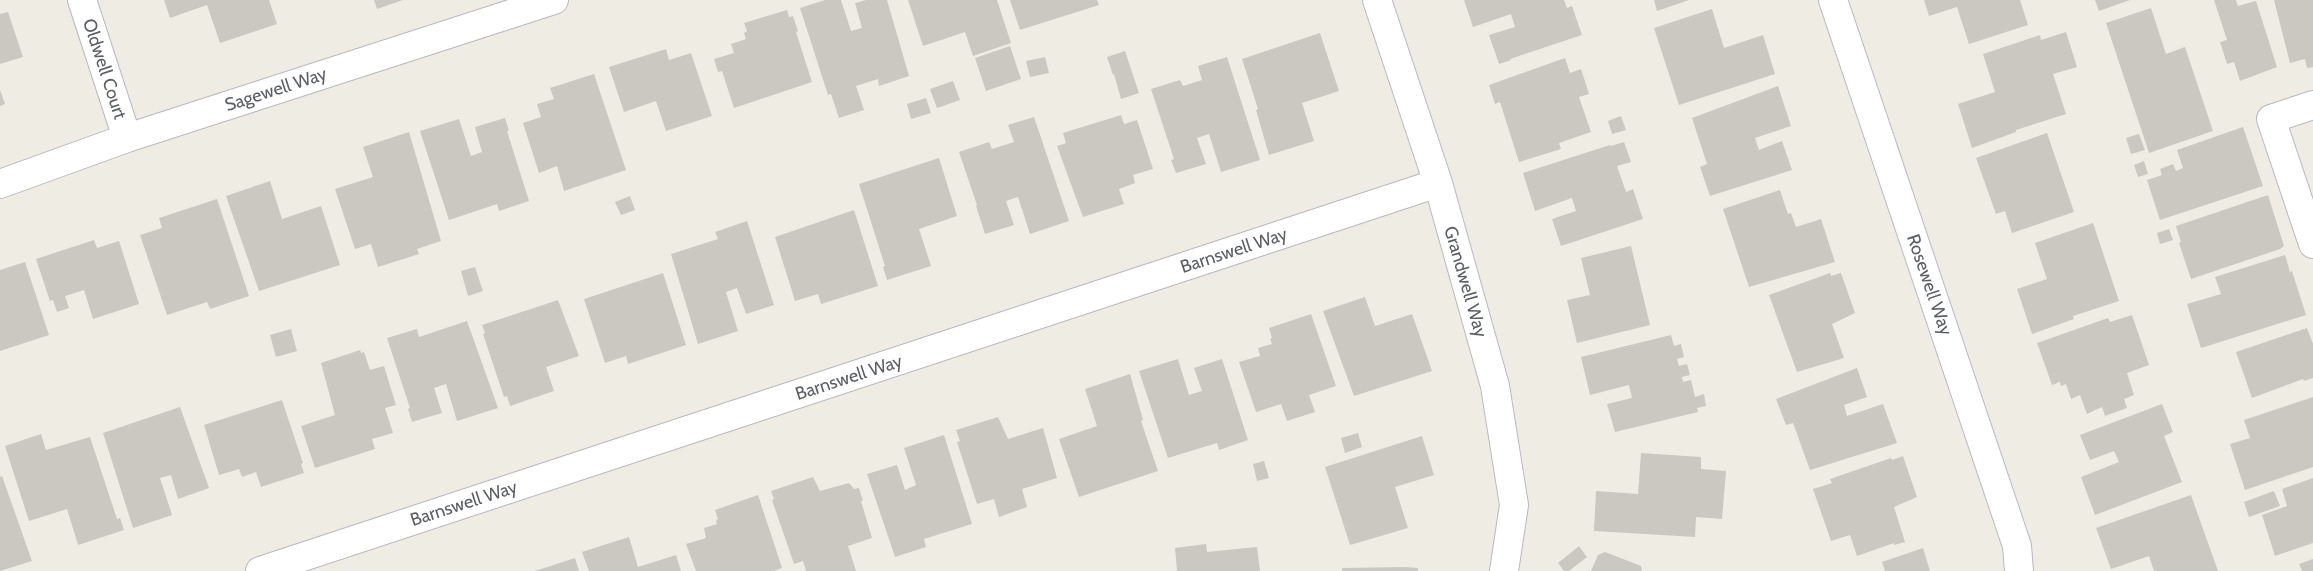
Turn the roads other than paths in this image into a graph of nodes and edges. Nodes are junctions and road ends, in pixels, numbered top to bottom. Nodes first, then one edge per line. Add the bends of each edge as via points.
1 (82, 0) edge
2 (554, 0) edge
3 (1377, 0) edge
4 (1833, 0) edge
5 (2313, 105) edge
6 (127, 138) junction
7 (1438, 183) junction
8 (0, 184) edge
9 (2313, 244) edge
10 (260, 571) edge
11 (1504, 571) edge
12 (2019, 571) edge

1 - 6 street, Oldwell Court
2 - 6 street, Sagewell Way
3 - 7 street, Grandwell Way
4 - 12 street, Rosewell Way via 2017,546
5 - 9 street via 2271,119
6 - 8 street, Sagewell Way
7 - 10 street, Barnswell Way
7 - 11 street, Grandwell Way via 1495,386 1514,505

